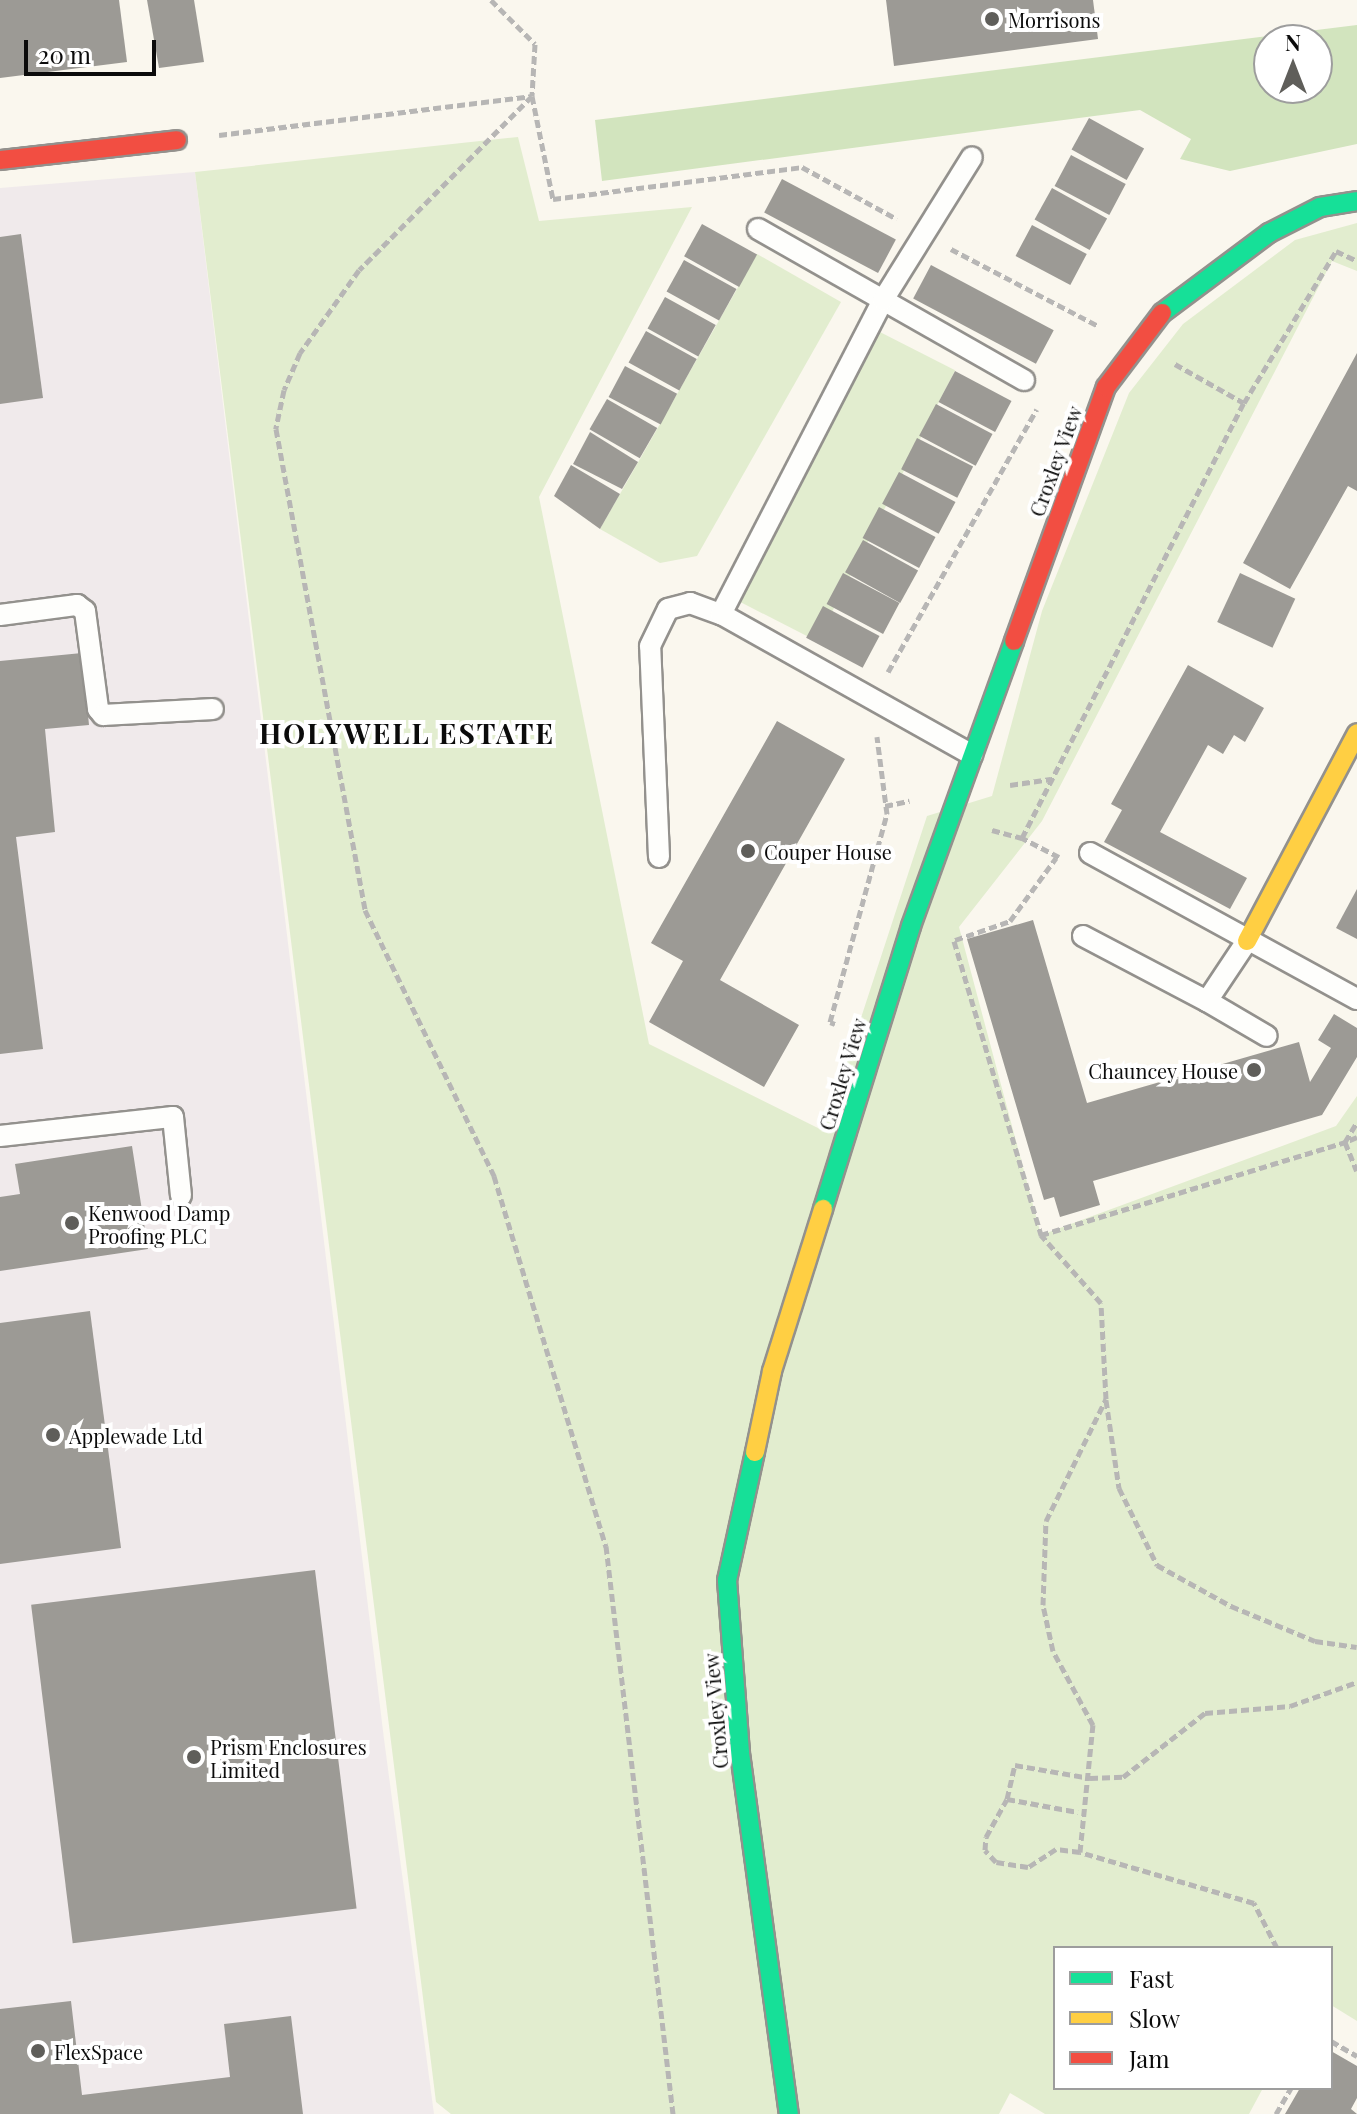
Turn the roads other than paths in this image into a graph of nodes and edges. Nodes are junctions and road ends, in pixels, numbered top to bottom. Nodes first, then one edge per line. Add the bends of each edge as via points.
1 (177, 140) road end
2 (972, 157) dead end
3 (0, 160) edge
4 (1357, 201) edge
5 (758, 229) dead end
6 (883, 300) junction
7 (1024, 380) dead end
8 (721, 614) junction
9 (0, 615) edge
10 (213, 709) dead end
11 (1357, 733) edge
12 (972, 755) junction
13 (1090, 853) road end
14 (659, 857) dead end
15 (1083, 936) dead end
16 (1247, 941) junction
17 (1357, 999) edge
18 (1207, 1001) junction
19 (1267, 1036) dead end
20 (0, 1136) edge
21 (181, 1196) dead end
22 (789, 2114) edge

1 - 3 street
2 - 6 lane
4 - 12 street, Croxley View via 1320,207 1269,233 1159,315 1106,387
5 - 6 lane
6 - 7 lane
6 - 8 lane
8 - 12 lane
8 - 14 lane via 690,603 668,609 650,646
9 - 10 lane via 77,605 85,611 103,715
11 - 16 street
12 - 22 street, Croxley View via 772,1371 727,1580 740,1753
13 - 16 lane
15 - 18 lane
16 - 17 lane
16 - 18 lane
18 - 19 lane
20 - 21 lane via 173,1117

